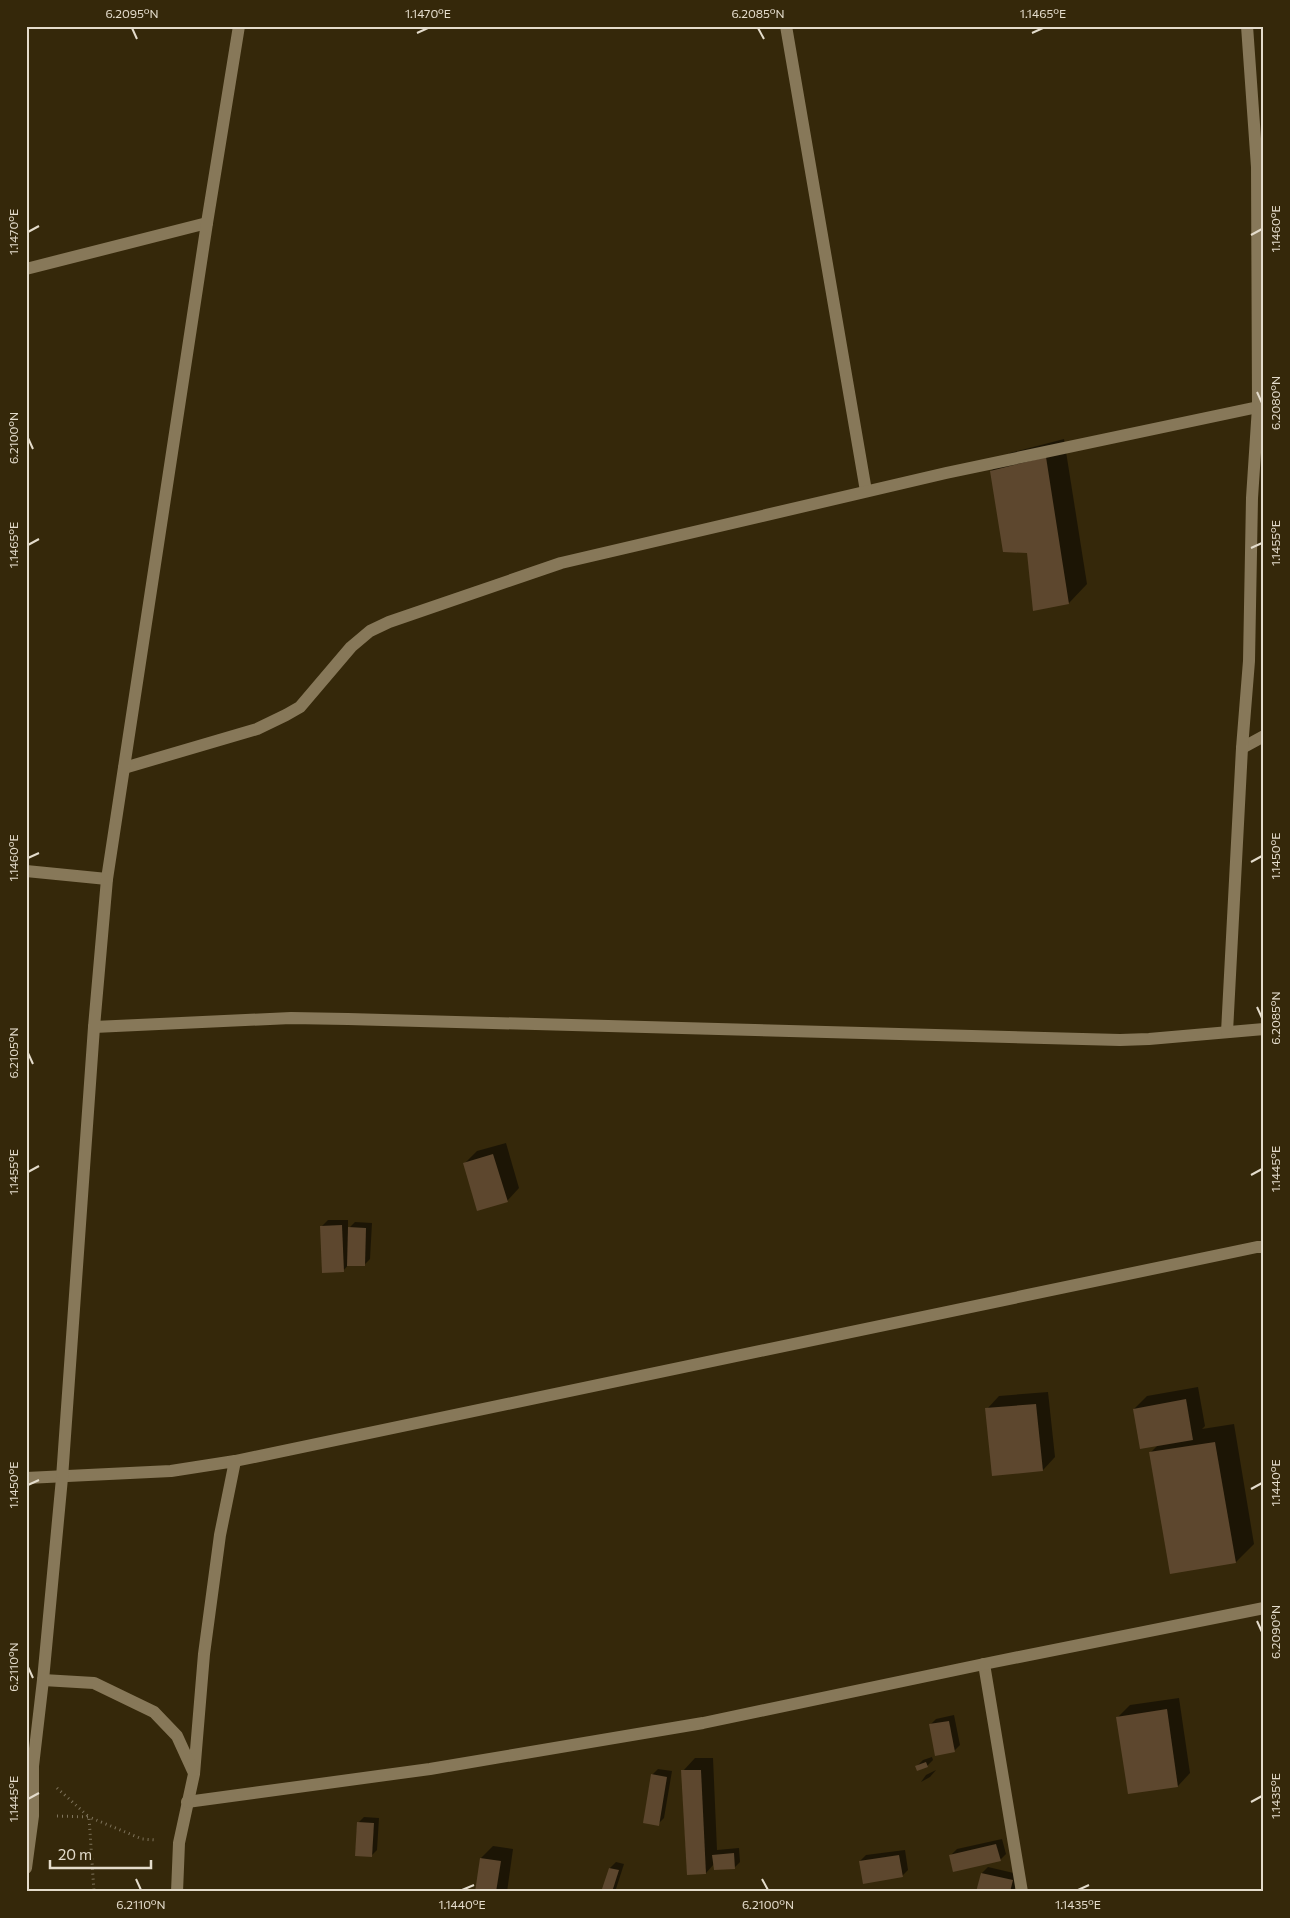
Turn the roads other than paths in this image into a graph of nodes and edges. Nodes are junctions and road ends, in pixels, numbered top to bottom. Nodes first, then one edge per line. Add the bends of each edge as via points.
1 (239, 26) edge
2 (786, 26) edge
3 (1247, 26) edge
4 (1260, 169) edge
5 (207, 223) junction
6 (26, 270) edge
7 (1258, 407) junction
8 (866, 491) junction
9 (1264, 736) edge
10 (1242, 748) junction
11 (124, 768) junction
12 (26, 871) edge
13 (107, 879) junction
14 (94, 1027) junction
15 (1264, 1029) edge
16 (1227, 1032) junction
17 (1264, 1247) edge
18 (236, 1461) junction
19 (26, 1478) edge
20 (62, 1478) junction
21 (1264, 1608) edge
22 (984, 1664) junction
23 (43, 1680) junction
24 (194, 1774) junction
25 (188, 1802) junction
26 (26, 1868) edge
27 (177, 1892) edge
28 (1022, 1892) edge

1 - 5 street
2 - 8 street
3 - 4 street
4 - 7 street
5 - 6 street
5 - 11 street
7 - 8 street
7 - 10 street via 1252,498 1250,661
8 - 11 street via 561,563 389,622 370,631 351,647 300,706 286,715 257,729
9 - 10 street
10 - 16 street
11 - 13 street
12 - 13 street
13 - 14 street
14 - 16 street via 291,1018 1120,1040
14 - 20 street
15 - 16 street
17 - 18 street
18 - 20 street via 171,1472
18 - 24 street via 220,1535 204,1654
19 - 20 street
20 - 23 street
21 - 22 street
22 - 25 street via 703,1723 430,1769
22 - 28 street
23 - 24 street via 94,1683 154,1712 177,1736
23 - 26 street
24 - 25 street
25 - 27 street via 179,1842

